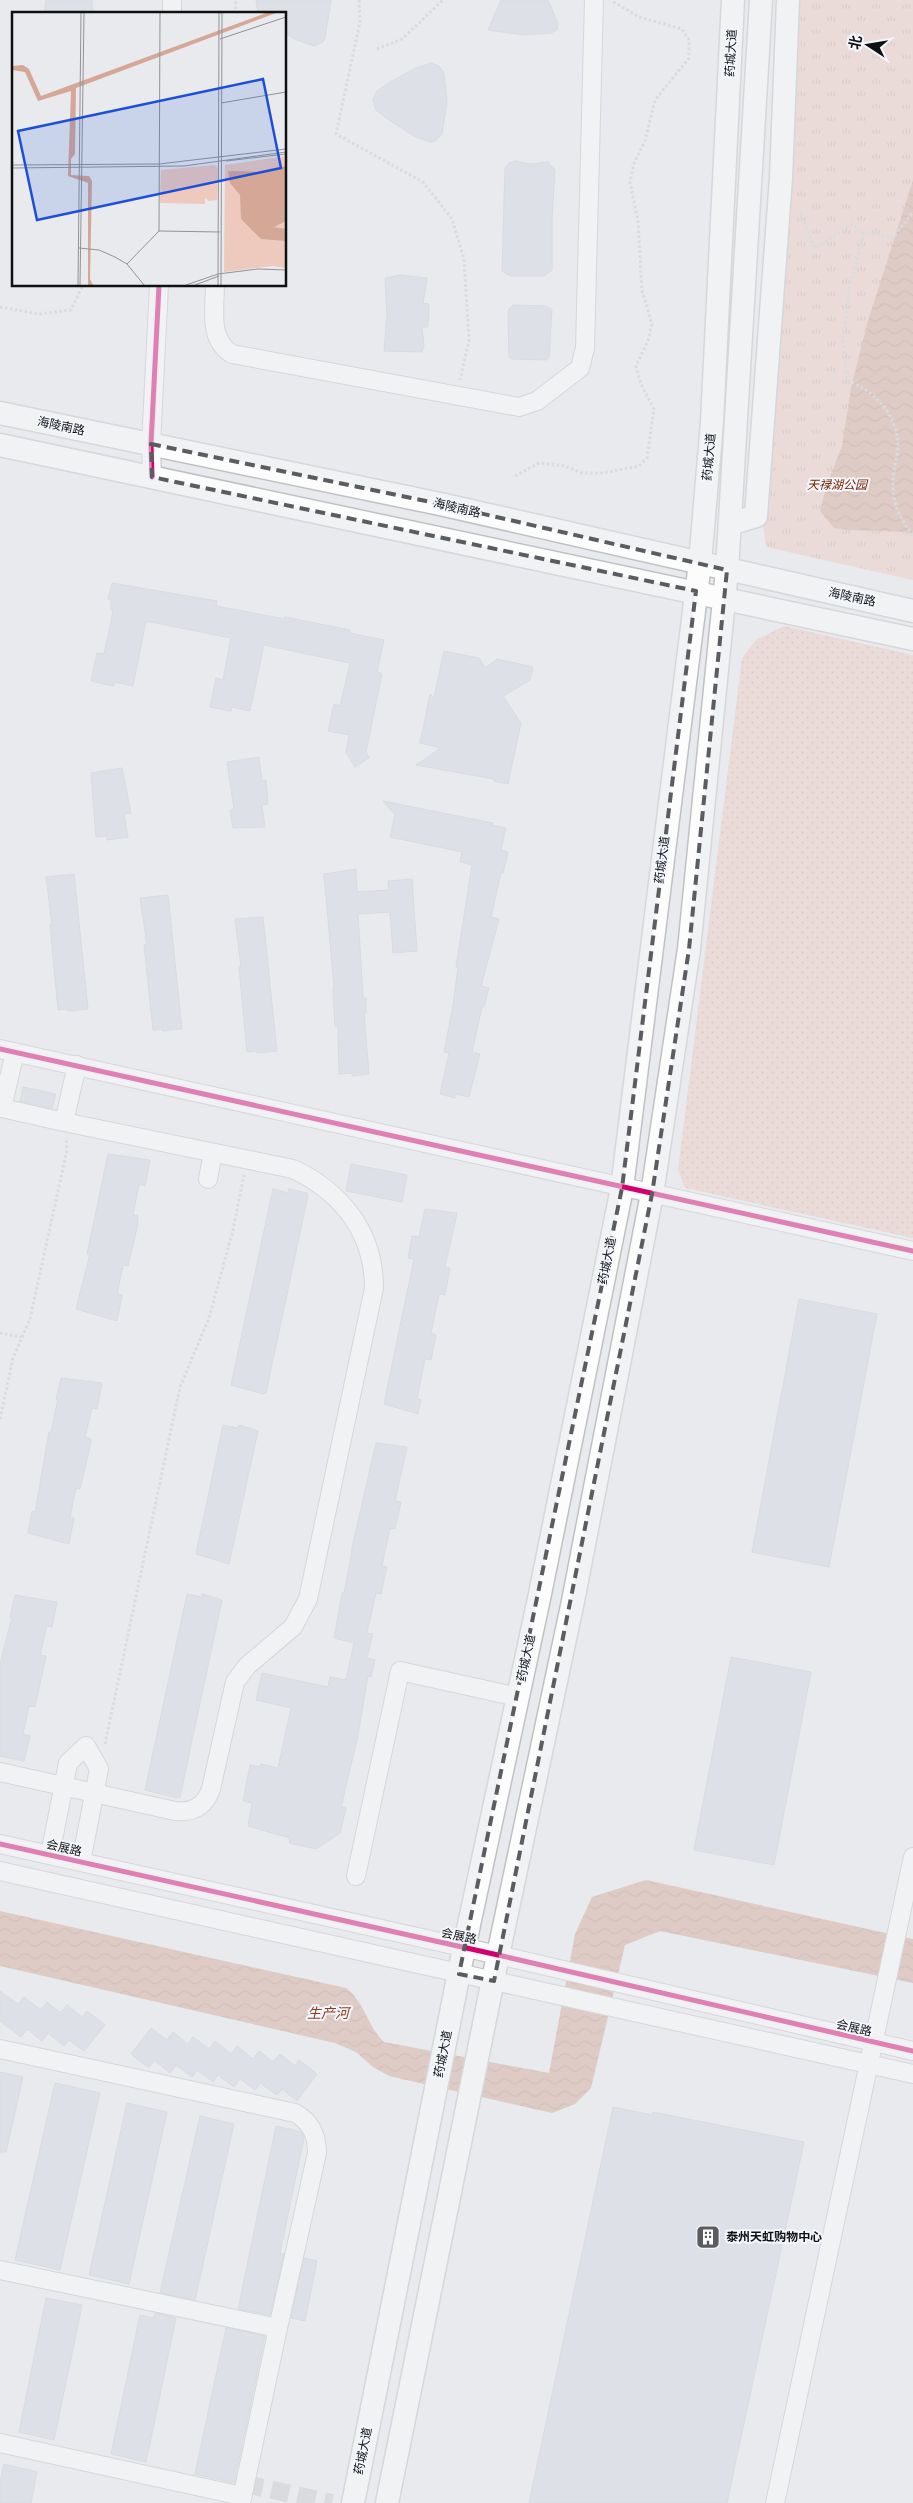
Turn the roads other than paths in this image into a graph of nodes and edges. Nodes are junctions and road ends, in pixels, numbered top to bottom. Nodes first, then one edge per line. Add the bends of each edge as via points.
1 (594, 0) edge
2 (733, 0) edge
3 (761, 0) edge
4 (788, 0) edge
5 (159, 286) edge
6 (215, 286) edge
7 (0, 413) edge
8 (151, 444) junction
9 (0, 445) edge
10 (152, 477) junction
11 (730, 524) junction
12 (700, 563) junction
13 (727, 570) junction
14 (696, 592) junction
15 (723, 597) junction
16 (913, 611) edge
17 (913, 639) edge
18 (8, 1051) edge
19 (77, 1065) junction
20 (1, 1108) edge
21 (64, 1122) junction
22 (213, 1153) junction
23 (208, 1179) dead end
24 (622, 1188) junction
25 (652, 1194) junction
26 (913, 1251) edge
27 (518, 1697) junction
28 (0, 1772) edge
29 (64, 1786) junction
30 (95, 1793) junction
31 (0, 1844) edge
32 (50, 1855) junction
33 (913, 1857) edge
34 (81, 1862) junction
35 (0, 1871) edge
36 (356, 1876) dead end
37 (464, 1948) junction
38 (498, 1954) junction
39 (460, 1974) junction
40 (494, 1981) junction
41 (874, 2043) junction
42 (0, 2049) edge
43 (913, 2051) edge
44 (869, 2064) junction
45 (913, 2074) edge
46 (0, 2270) edge
47 (278, 2328) junction
48 (0, 2443) edge
49 (242, 2500) edge
50 (353, 2503) edge
51 (387, 2503) edge
52 (775, 2503) edge

1 - 6 street via 585,348 580,368 537,401 519,407 232,354 219,343 215,332
2 - 12 main road, 药城大道 via 712,422
3 - 11 main road, 药城大道
4 - 11 main road via 780,178 756,516
5 - 8 street
7 - 8 main road, 海陵南路
8 - 10 street
8 - 12 main road, 海陵南路 via 440,504
9 - 10 main road
10 - 14 main road
11 - 13 main road, 药城大道
12 - 13 main road, 海陵南路
12 - 14 main road, 药城大道
13 - 15 main road, 药城大道
13 - 16 main road, 海陵南路
14 - 15 main road
14 - 24 main road, 药城大道
15 - 17 main road
15 - 25 main road, 药城大道 via 688,949
18 - 19 street
18 - 20 street
19 - 21 street
19 - 24 street
20 - 21 street
21 - 22 street
22 - 23 street
22 - 30 street via 293,1169 326,1188 362,1232 374,1268 374,1288 308,1599 293,1627 247,1666 235,1682 211,1789 200,1806 184,1812
24 - 25 street
24 - 27 main road, 药城大道
25 - 26 street
25 - 38 main road, 药城大道 via 573,1601
27 - 36 street via 400,1671
27 - 37 main road, 药城大道
28 - 29 street
29 - 30 street
29 - 30 street via 68,1763 86,1746 100,1769
29 - 32 street
30 - 34 street
31 - 32 street, 会展路
32 - 34 street, 会展路
33 - 41 street
34 - 37 street, 会展路
35 - 39 street
37 - 38 street, 会展路
37 - 39 main road, 药城大道
38 - 40 main road, 药城大道
38 - 41 street, 会展路
39 - 40 street
39 - 50 main road, 药城大道
40 - 44 street
40 - 51 main road, 药城大道
41 - 43 street, 会展路
41 - 44 street
42 - 47 street via 295,2113 306,2121 315,2135 317,2153
44 - 45 street
44 - 52 street
46 - 47 street
47 - 49 street
48 - 49 street

